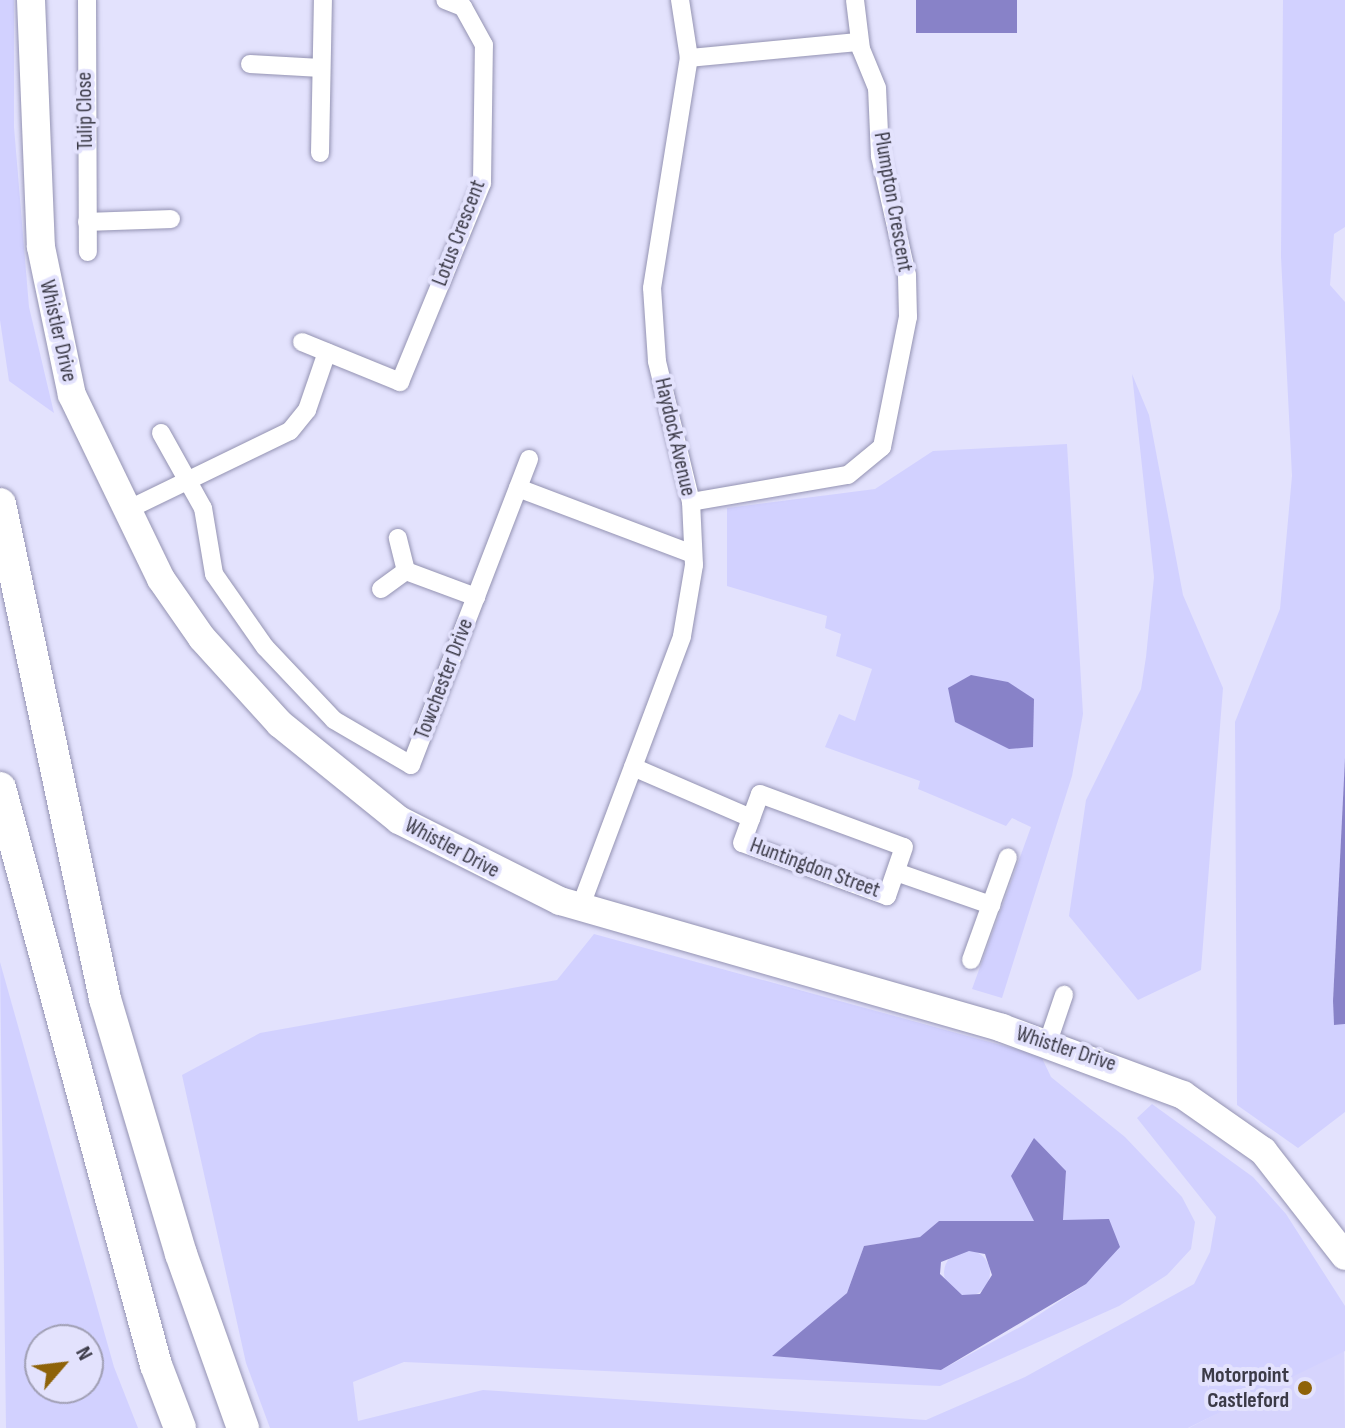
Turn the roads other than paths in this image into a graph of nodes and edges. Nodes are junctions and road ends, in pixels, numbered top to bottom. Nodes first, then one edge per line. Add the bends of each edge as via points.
1 (31, 0) edge
2 (87, 0) edge
3 (323, 0) edge
4 (445, 0) edge
5 (680, 0) edge
6 (855, 0) edge
7 (859, 42) junction
8 (689, 58) junction
9 (250, 64) dead end
10 (321, 68) junction
11 (320, 153) dead end
12 (171, 219) dead end
13 (87, 222) junction
14 (88, 252) dead end
15 (302, 342) dead end
16 (327, 352) junction
17 (161, 433) dead end
18 (529, 459) dead end
19 (189, 479) junction
20 (518, 488) junction
21 (691, 502) junction
22 (0, 504) edge
23 (125, 511) junction
24 (398, 538) dead end
25 (693, 554) junction
26 (406, 571) junction
27 (381, 589) dead end
28 (476, 597) junction
29 (633, 767) junction
30 (0, 788) edge
31 (751, 818) junction
32 (1008, 857) dead end
33 (896, 872) junction
34 (991, 905) junction
35 (580, 908) junction
36 (971, 960) dead end
37 (1064, 995) dead end
38 (1048, 1042) junction
39 (1345, 1256) edge
40 (180, 1428) edge
41 (243, 1428) edge

1 - 23 main road, Whistler Drive via 41,247 53,333
2 - 13 street, Tulip Close
3 - 10 street
4 - 16 street, Lotus Crescent via 463,7 484,45 482,183 400,382
5 - 8 street, Haydock Avenue
6 - 7 street, Plumpton Crescent
7 - 8 street
7 - 21 street, Plumpton Crescent via 877,88 880,156 907,275 908,317 882,447 848,475
8 - 21 street, Haydock Avenue via 652,288 657,361
9 - 10 street
10 - 11 street
12 - 13 street
13 - 14 street, Tulip Close
15 - 16 street
16 - 19 street via 307,410 290,431
17 - 19 street
18 - 20 street, Towchester Drive
19 - 23 street
19 - 28 street, Towchester Drive via 208,523 214,574 282,669 364,744 411,765
20 - 25 street
20 - 28 street, Towchester Drive
21 - 25 street, Haydock Avenue
22 - 41 highway via 105,999 181,1254
23 - 35 main road, Whistler Drive via 202,638 321,760 461,856
24 - 26 street
25 - 29 street, Haydock Avenue via 682,636
26 - 27 street
26 - 28 street, Towchester Drive
29 - 31 street, Huntingdon Street
29 - 35 street, Haydock Avenue
30 - 40 highway via 72,1066
31 - 33 street, Huntingdon Street via 760,794 904,847
31 - 33 street, Huntingdon Street via 742,843 756,849 887,896
32 - 34 street
33 - 34 street, Huntingdon Street
34 - 36 street
35 - 38 main road, Whistler Drive
37 - 38 street
38 - 39 main road, Whistler Drive via 1129,1070 1233,1126 1282,1172

